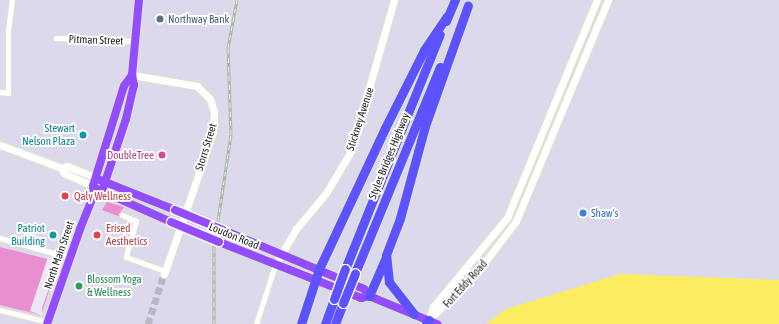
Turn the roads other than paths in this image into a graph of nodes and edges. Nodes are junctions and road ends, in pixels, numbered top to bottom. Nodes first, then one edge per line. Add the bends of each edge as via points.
1 (12, 0) edge
2 (139, 0) edge
3 (394, 0) edge
4 (455, 0) edge
5 (597, 0) edge
6 (608, 0) edge
7 (469, 3) edge
8 (448, 16) junction
9 (56, 38) dead end
10 (136, 41) junction
11 (132, 75) junction
12 (0, 92) edge
13 (0, 146) edge
14 (60, 168) junction
15 (96, 178) junction
16 (105, 182) junction
17 (96, 190) junction
18 (122, 215) dead end
19 (0, 238) edge
20 (281, 254) junction
21 (386, 255) junction
22 (71, 258) junction
23 (275, 265) junction
24 (319, 269) junction
25 (164, 273) joint
26 (315, 280) junction
27 (369, 296) junction
28 (0, 310) edge
29 (414, 314) junction
30 (48, 323) edge
31 (431, 323) edge
32 (256, 324) edge
33 (301, 324) edge
34 (325, 324) edge
35 (335, 324) edge

1 - 12 street via 8,31 8,93
2 - 10 main road, North Main Street
3 - 20 street, Stickney Avenue via 351,151 339,175 296,228
4 - 8 highway, Styles Bridges Highway
5 - 31 street, Fort Eddy Road via 507,218 433,308
6 - 31 street, Fort Eddy Road via 516,220 484,263
7 - 21 highway via 425,126 400,218
7 - 35 highway, Styles Bridges Highway, bridge via 404,149
8 - 24 highway via 424,50
8 - 34 highway, Styles Bridges Highway, bridge
9 - 10 street, Pitman Street
10 - 11 main road, North Main Street
11 - 15 main road, North Main Street via 124,86
11 - 16 main road, North Main Street via 134,86 126,119
11 - 25 street, Storrs Street via 197,86 210,99 214,112 213,132
13 - 14 street
14 - 15 street via 67,166
14 - 17 street via 64,173
15 - 16 main road, Loudon Road
15 - 17 main road, North Main Street
16 - 17 main road, North Main Street
16 - 20 main road, Loudon Road, bridge
17 - 22 main road, North Main Street
17 - 23 main road, Loudon Road, bridge
18 - 25 street via 136,221 126,257
19 - 22 street
20 - 23 street, Stickney Avenue
20 - 24 main road, Loudon Road
21 - 27 highway
21 - 29 highway via 389,282
22 - 30 main road, North Main Street
23 - 26 main road, Loudon Road
23 - 32 street
24 - 26 highway
24 - 27 main road, Loudon Road via 364,289
26 - 27 main road, Loudon Road via 361,298
26 - 33 highway
27 - 29 main road, Loudon Road
28 - 30 street
29 - 31 main road, Loudon Road

